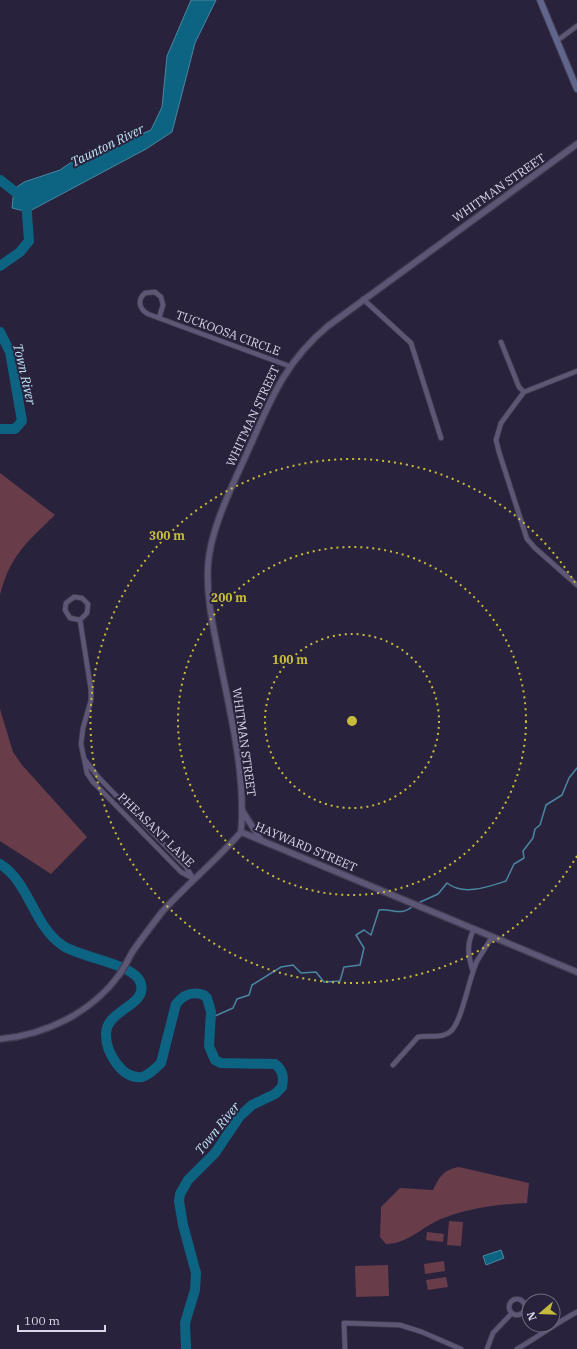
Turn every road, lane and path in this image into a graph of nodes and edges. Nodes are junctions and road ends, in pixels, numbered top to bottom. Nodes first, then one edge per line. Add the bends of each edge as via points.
1 (540, 0) edge
2 (577, 26) edge
3 (558, 40) junction
4 (577, 88) edge
5 (577, 144) edge
6 (363, 299) junction
7 (159, 318) junction
8 (501, 342) dead end
9 (289, 366) junction
10 (577, 371) edge
11 (524, 392) junction
12 (441, 438) dead end
13 (577, 585) edge
14 (80, 620) junction
15 (85, 760) junction
16 (242, 812) junction
17 (134, 813) junction
18 (128, 819) junction
19 (147, 826) junction
20 (142, 832) junction
21 (241, 832) junction
22 (261, 840) junction
23 (194, 879) junction
24 (474, 929) junction
25 (492, 937) junction
26 (473, 972) junction
27 (577, 972) edge
28 (0, 1039) edge
29 (393, 1065) dead end
30 (577, 1312) edge
31 (512, 1313) dead end
32 (345, 1349) edge
33 (461, 1349) edge
34 (487, 1349) edge
35 (517, 1349) edge

1 - 3 main road
2 - 3 street
3 - 4 main road
5 - 6 street, WHITMAN STREET
6 - 9 street, WHITMAN STREET via 313,338
6 - 12 street via 411,343
7 - 7 street, TUCKOOSA CIRCLE via 145,313 142,309 140,299 145,293 155,292 161,297
7 - 9 street, TUCKOOSA CIRCLE
8 - 11 street via 519,386
9 - 16 street, WHITMAN STREET via 233,485 211,546 208,565 209,602 235,740
10 - 11 street
11 - 13 street via 501,423 496,440 498,452 527,538
14 - 14 street via 70,618 65,610 66,603 74,597 82,598 88,604 86,615
14 - 15 street, PHEASANT LANE via 91,695 81,741
15 - 17 street, PHEASANT LANE
15 - 18 street, PHEASANT LANE via 86,771 91,780
16 - 21 street, WHITMAN STREET
16 - 22 street
17 - 18 street
17 - 19 street, PHEASANT LANE
18 - 20 street, PHEASANT LANE
19 - 20 street
19 - 23 street, PHEASANT LANE
20 - 23 street, PHEASANT LANE via 181,872
21 - 22 street, HAYWARD STREET
21 - 23 street, HAYWARD STREET
22 - 24 street, HAYWARD STREET
23 - 28 street, HAYWARD STREET via 156,921 120,974 92,1003 70,1017 32,1033
24 - 25 street, HAYWARD STREET
24 - 26 street via 467,953
25 - 26 street
25 - 27 street, HAYWARD STREET
26 - 29 street via 460,1013 451,1031 441,1036 418,1037
30 - 35 street
31 - 34 street via 493,1333
32 - 33 street via 344,1323 400,1325

